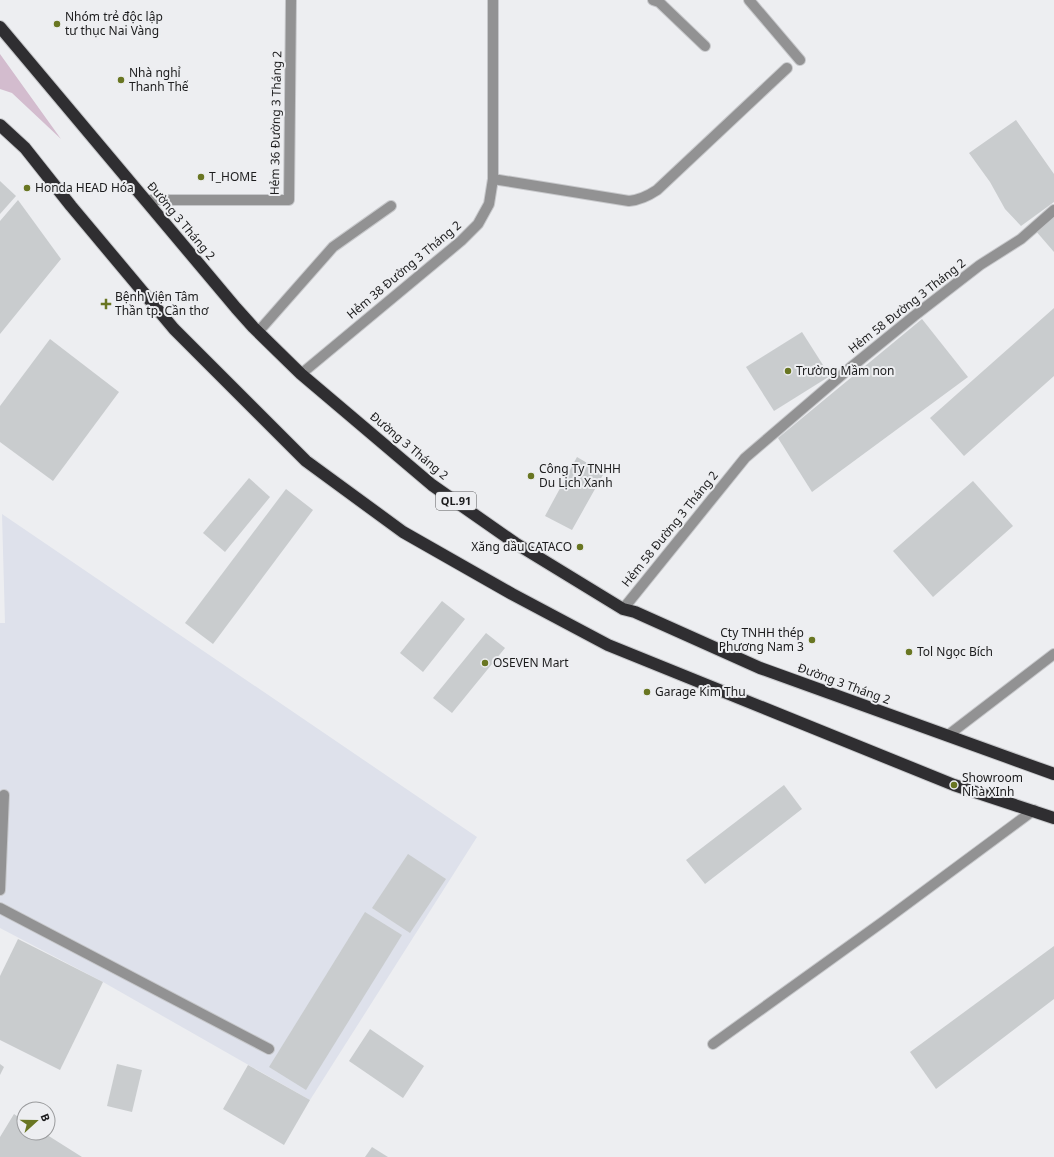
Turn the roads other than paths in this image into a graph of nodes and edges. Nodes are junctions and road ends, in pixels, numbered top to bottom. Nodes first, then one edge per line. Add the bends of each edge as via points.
1 (291, 0) edge
2 (493, 0) edge
3 (653, 0) edge
4 (749, 0) edge
5 (0, 28) edge
6 (705, 46) dead end
7 (800, 60) dead end
8 (787, 68) dead end
9 (0, 125) edge
10 (493, 178) junction
11 (145, 200) junction
12 (392, 206) dead end
13 (1054, 210) edge
14 (258, 332) junction
15 (301, 374) junction
16 (623, 609) junction
17 (1054, 654) edge
18 (947, 736) junction
19 (1054, 774) edge
20 (4, 795) dead end
21 (1034, 810) junction
22 (1054, 818) edge
23 (0, 890) edge
24 (0, 908) edge
25 (713, 1044) dead end
26 (269, 1048) dead end

1 - 11 street, Hẻm 36 Đường 3 Tháng 2 via 289,200
2 - 10 street, Hẻm 38 Đường 3 Tháng 2
3 - 6 street via 660,2
4 - 7 street
5 - 11 highway, Đường 3 Tháng 2 / QL.91
8 - 10 street via 657,190 638,200 629,201
9 - 21 highway via 25,148 174,329 306,461 402,532 608,645 954,785
10 - 15 street, Hẻm 38 Đường 3 Tháng 2 via 489,204 478,224
11 - 14 highway, Đường 3 Tháng 2 / QL.91
12 - 14 street via 333,247
13 - 16 street, Hẻm 58 Đường 3 Tháng 2 via 1020,239 980,265 914,316 745,458
14 - 15 highway, Đường 3 Tháng 2 / QL.91
15 - 16 highway, Đường 3 Tháng 2 / QL.91 via 432,485 516,543
16 - 18 highway, Đường 3 Tháng 2 / QL.91 via 760,668
17 - 18 street
18 - 19 highway, Đường 3 Tháng 2 / QL.91
20 - 23 street
21 - 22 highway
21 - 25 street
24 - 26 street

